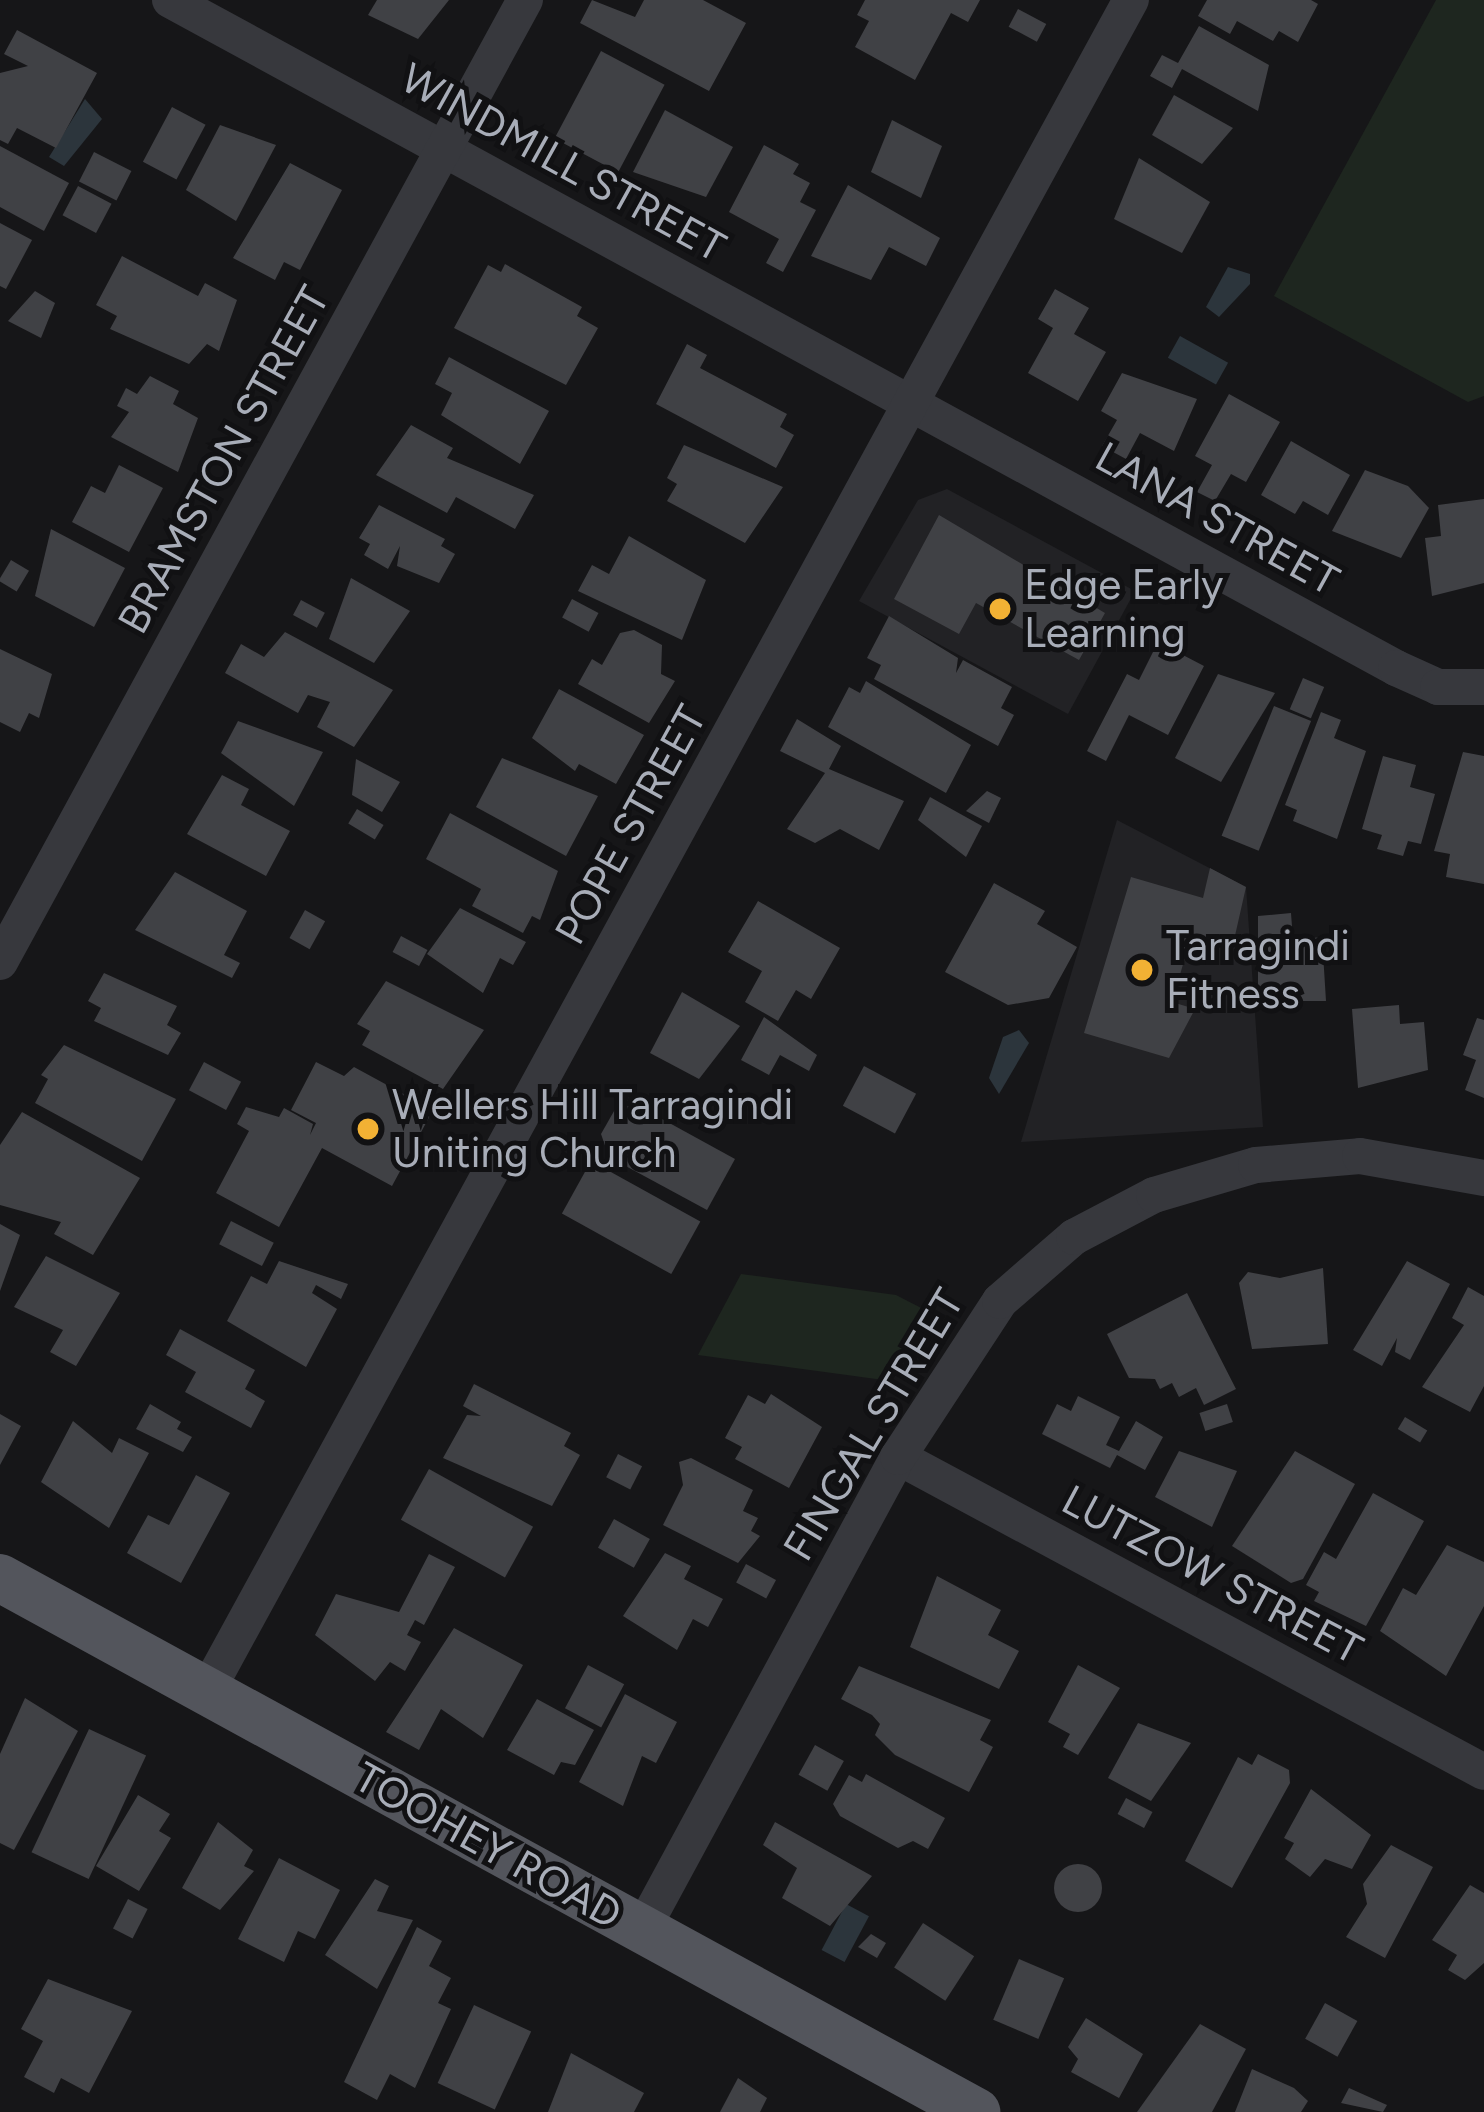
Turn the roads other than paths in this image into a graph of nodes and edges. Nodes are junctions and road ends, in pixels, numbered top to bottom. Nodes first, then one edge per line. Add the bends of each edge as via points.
1 (170, 0) edge
2 (525, 0) edge
3 (1131, 0) edge
4 (445, 149) junction
5 (913, 405) junction
6 (1484, 687) edge
7 (0, 962) edge
8 (1484, 1178) edge
9 (898, 1457) junction
10 (0, 1578) edge
11 (208, 1691) junction
12 (1484, 1772) edge
13 (642, 1930) junction
14 (976, 2112) edge

1 - 4 street, WINDMILL STREET
2 - 4 street, BRAMSTON STREET
3 - 5 street, POPE STREET
4 - 5 street, WINDMILL STREET
4 - 7 street, BRAMSTON STREET
5 - 6 street, LANA STREET via 1396,668 1438,687
5 - 11 street, POPE STREET
8 - 9 street, FINGAL STREET via 1360,1156 1256,1165 1154,1195 1073,1237 1000,1301
9 - 12 street, LUTZOW STREET
9 - 13 street, FINGAL STREET
10 - 11 main road, TOOHEY ROAD
11 - 13 main road, TOOHEY ROAD
13 - 14 main road, TOOHEY ROAD

